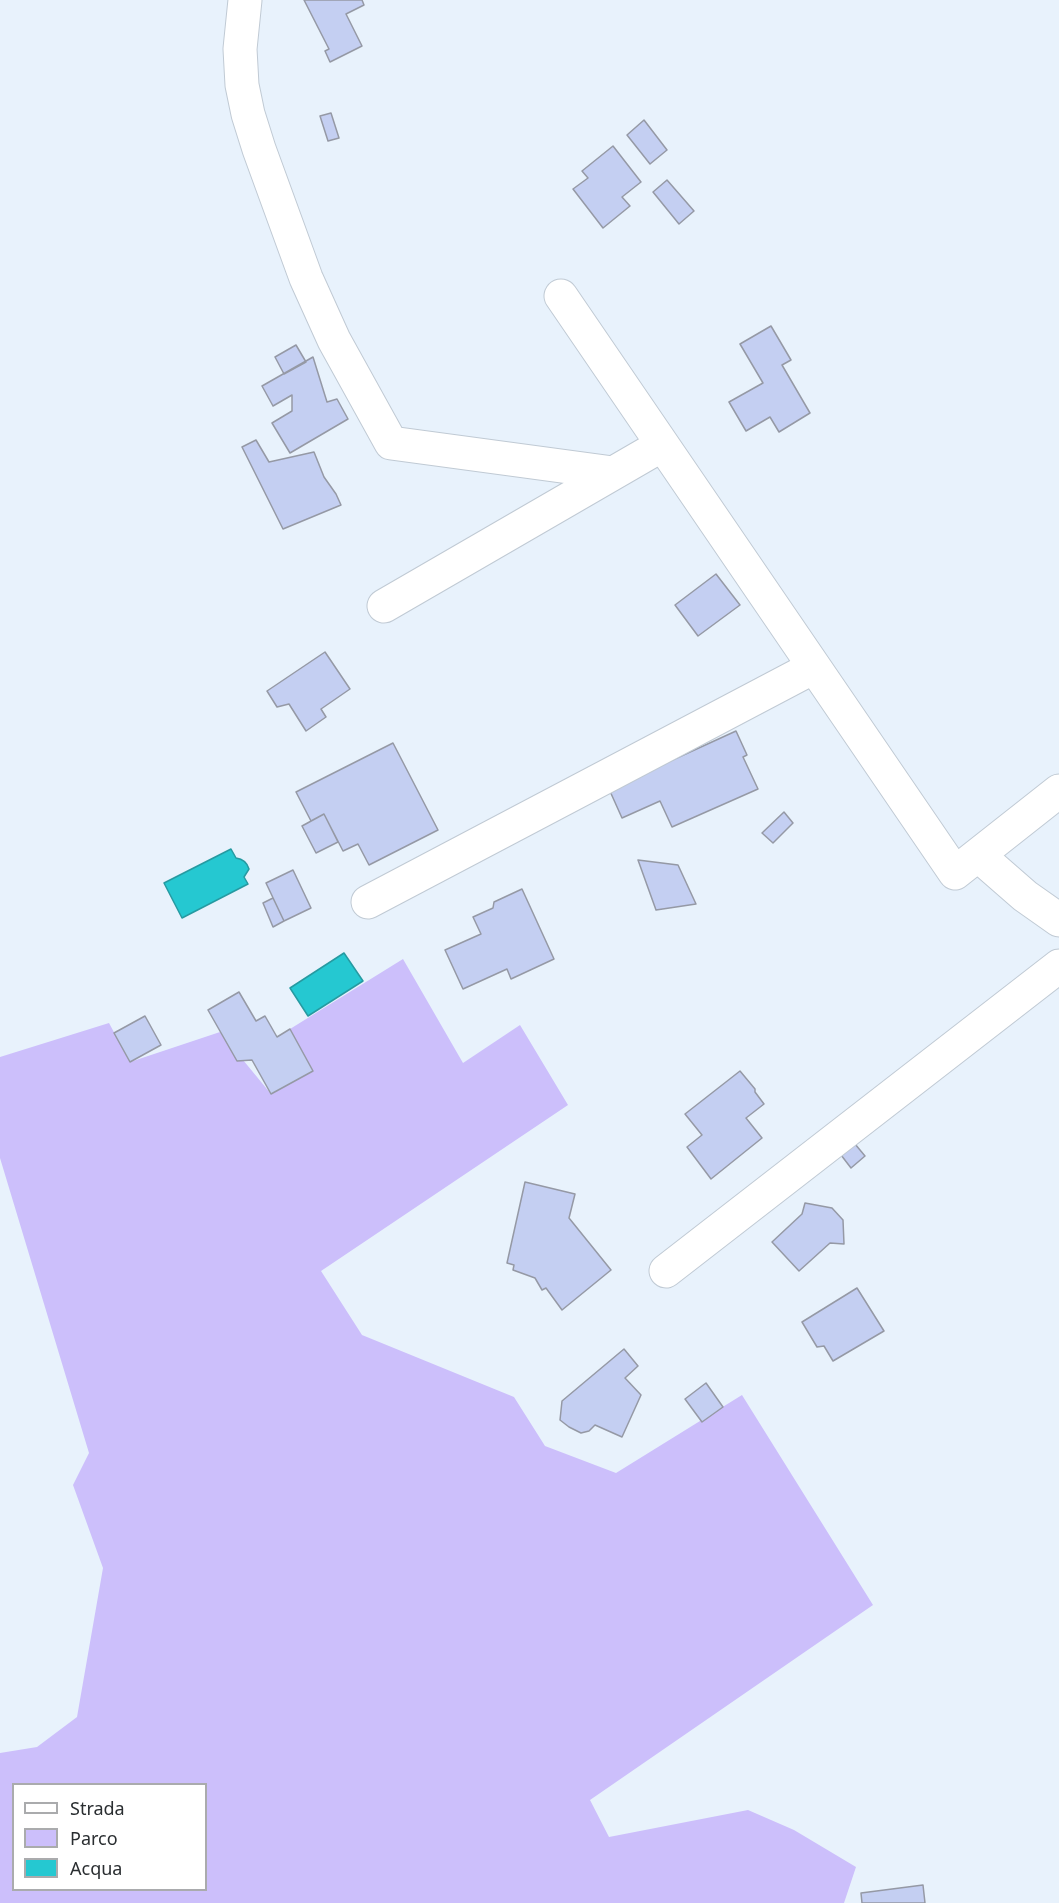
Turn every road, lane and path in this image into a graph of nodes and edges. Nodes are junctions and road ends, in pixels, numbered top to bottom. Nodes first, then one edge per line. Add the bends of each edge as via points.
1 (245, 0) edge
2 (561, 296) dead end
3 (662, 445) junction
4 (613, 473) junction
5 (384, 606) dead end
6 (814, 667) junction
7 (1059, 791) edge
8 (978, 855) junction
9 (368, 902) dead end
10 (1059, 920) edge
11 (1059, 966) edge
12 (666, 1271) dead end

1 - 4 street via 240,49 242,85 259,149 306,278 334,340 391,443
2 - 3 street
3 - 4 street
3 - 6 street
4 - 5 street
6 - 8 street via 955,873
6 - 9 street
7 - 8 street
8 - 10 street
11 - 12 street

